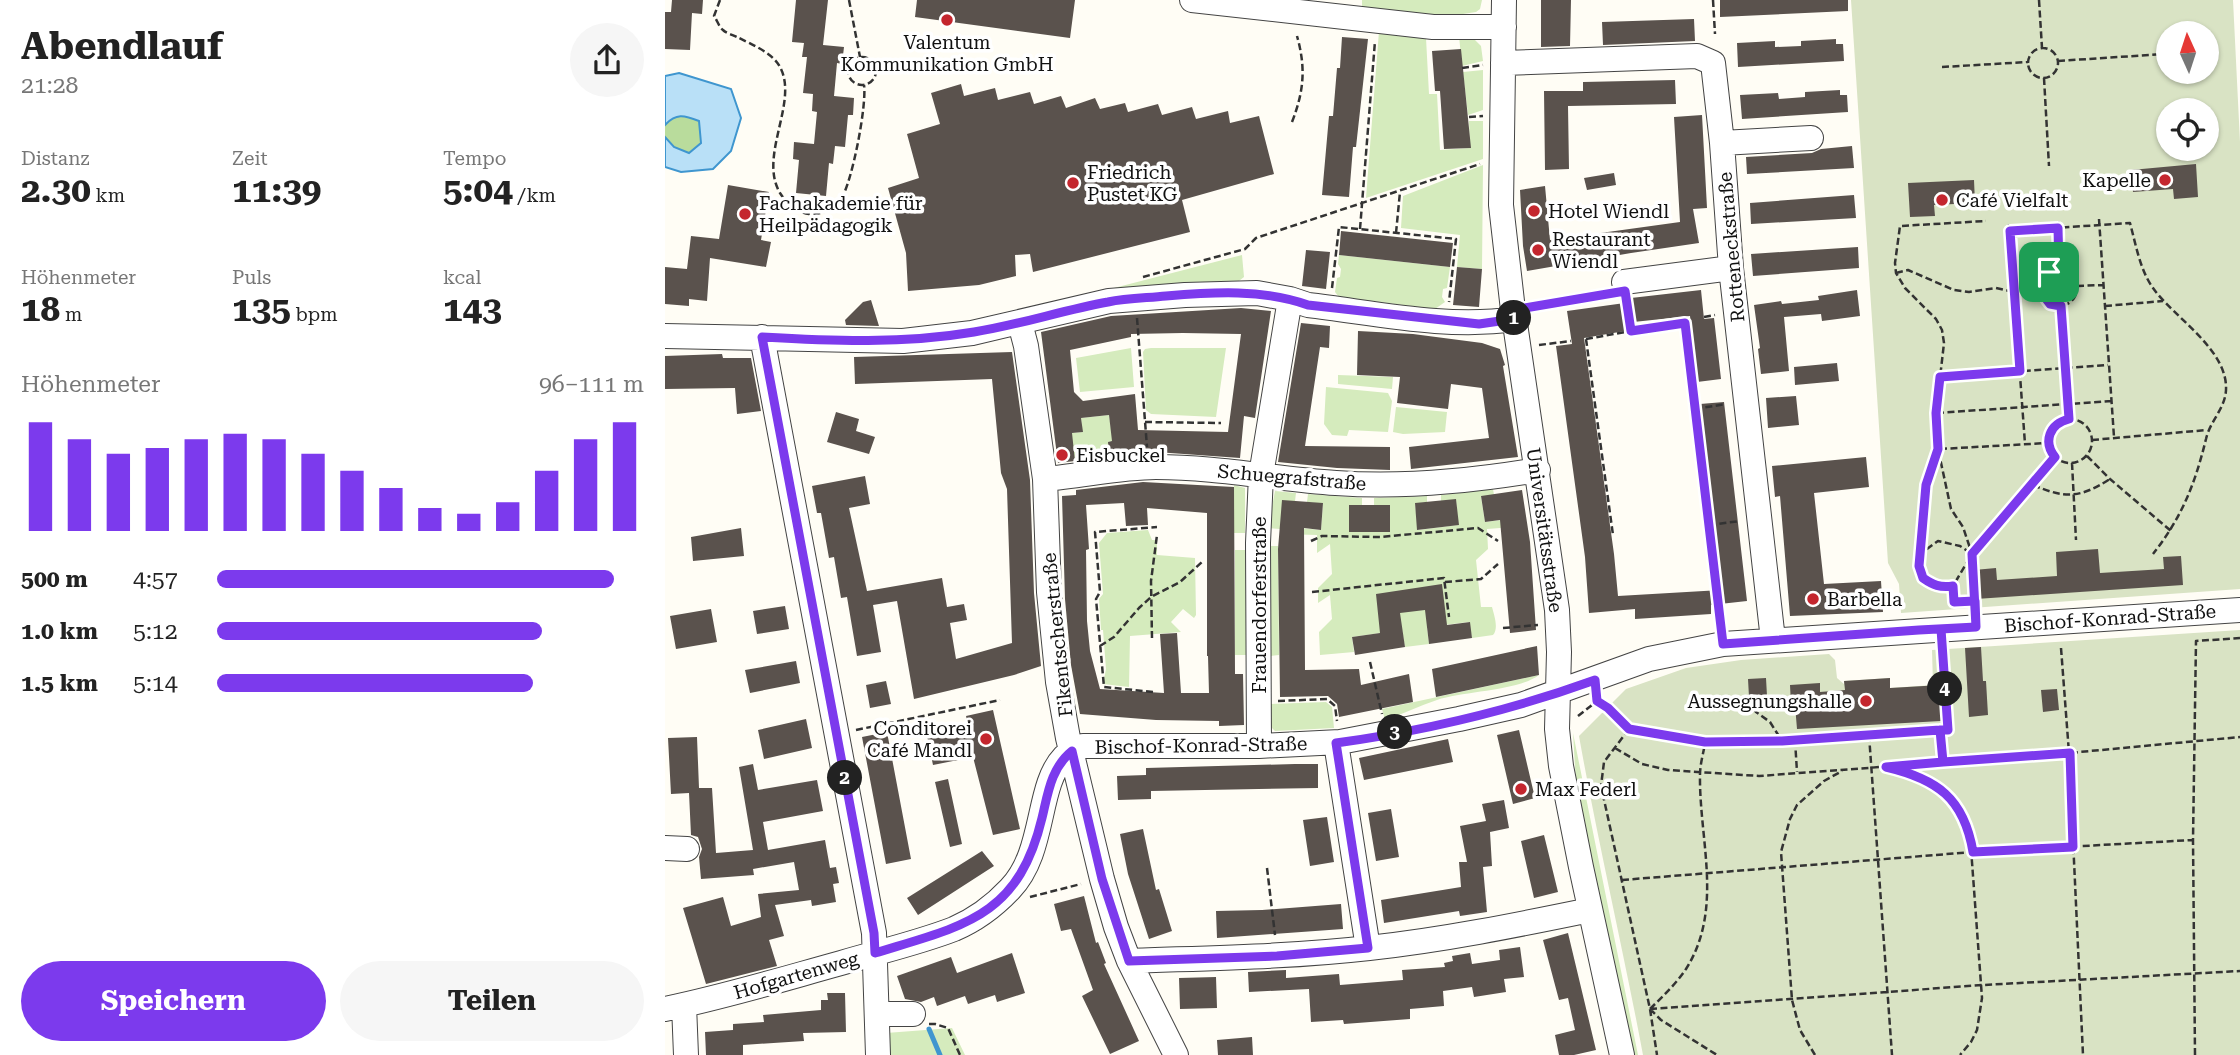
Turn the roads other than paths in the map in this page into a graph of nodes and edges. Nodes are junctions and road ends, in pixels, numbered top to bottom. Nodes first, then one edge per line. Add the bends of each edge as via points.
1 (1192, 0) edge
2 (1504, 0) edge
3 (1504, 27) junction
4 (1495, 64) junction
5 (1811, 138) dead end
6 (1723, 143) junction
7 (1731, 268) junction
8 (1625, 287) road end
9 (1290, 299) junction
10 (1514, 314) junction
11 (1020, 323) junction
12 (665, 336) edge
13 (762, 337) junction
14 (1538, 470) junction
15 (1261, 475) junction
16 (1045, 479) junction
17 (2240, 610) edge
18 (1773, 640) junction
19 (1558, 693) junction
20 (1338, 743) junction
21 (1259, 746) junction
22 (1072, 751) junction
23 (1590, 910) junction
24 (1368, 948) junction
25 (875, 953) junction
26 (1129, 961) junction
27 (674, 1007) edge
28 (877, 1014) junction
29 (913, 1014) dead end
30 (686, 1055) edge
31 (878, 1055) edge
32 (1176, 1055) edge
33 (1622, 1055) edge

1 - 3 street via 1433,27
2 - 3 street, Universitätsstraße
3 - 4 street, Universitätsstraße
4 - 6 street, Rotteneckstraße via 1697,56 1713,63
4 - 10 street, Universitätsstraße via 1502,217
5 - 6 street
6 - 7 street, Rotteneckstraße
7 - 8 street
7 - 18 street, Rotteneckstraße
9 - 10 street via 1308,305 1479,324
9 - 11 street via 1257,293 1133,289 1109,302
9 - 15 street, Frauendorferstraße
10 - 14 street, Universitätsstraße
11 - 13 street via 972,333 878,342
11 - 16 street, Fikentscherstraße
12 - 13 street
13 - 25 street
14 - 15 street, Schuegrafstraße via 1395,484
14 - 19 street, Universitätsstraße via 1557,624
15 - 16 street, Schuegrafstraße via 1148,468
15 - 21 street, Frauendorferstraße
16 - 22 street, Fikentscherstraße via 1050,605 1058,682
17 - 18 street, Bischof-Konrad-Straße
18 - 19 street, Bischof-Konrad-Straße via 1659,657 1596,690
19 - 20 street, Bischof-Konrad-Straße via 1504,709
19 - 23 street, Universitätsstraße via 1561,766
20 - 21 street, Bischof-Konrad-Straße
20 - 24 street
21 - 22 street, Bischof-Konrad-Straße via 1095,745
22 - 25 street, Hofgartenweg via 1050,782 1036,840 1012,887 993,905 954,928
22 - 26 street, Fikentscherstraße via 1102,879
23 - 24 street
23 - 33 street, Universitätsstraße
24 - 26 street
25 - 27 street, Hofgartenweg
25 - 28 street
26 - 32 street, Fikentscherstraße
27 - 30 street
28 - 29 street
28 - 31 street

